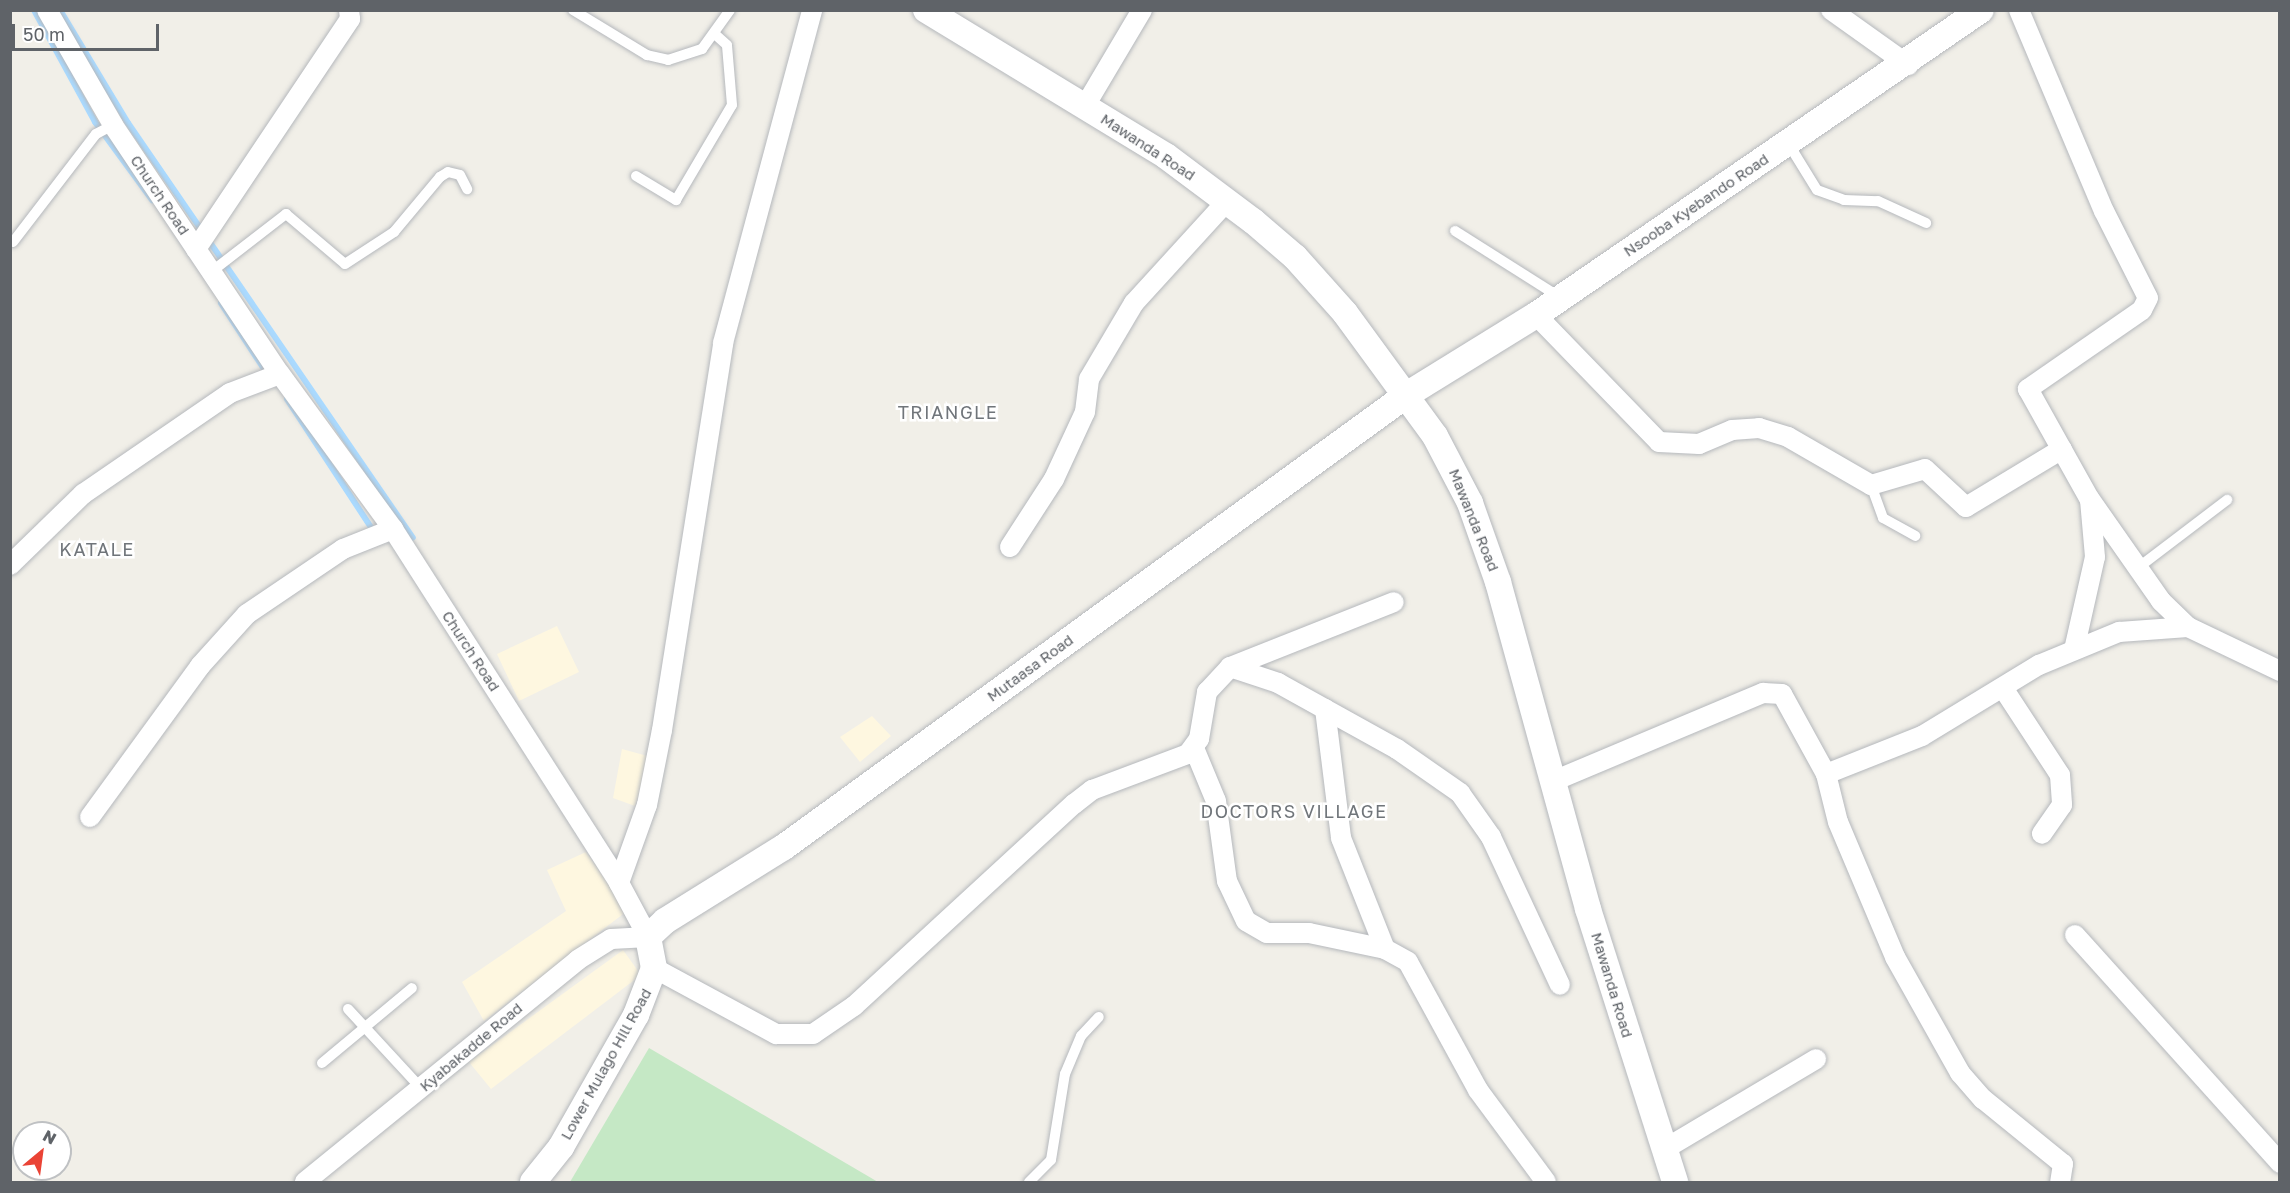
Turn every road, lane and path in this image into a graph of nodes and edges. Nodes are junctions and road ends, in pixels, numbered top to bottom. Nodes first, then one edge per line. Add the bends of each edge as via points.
1 (47, 10) edge
2 (349, 10) edge
3 (573, 10) edge
4 (730, 10) edge
5 (812, 10) edge
6 (926, 10) edge
7 (1142, 10) edge
8 (1831, 10) edge
9 (2019, 10) edge
10 (1973, 14) edge
11 (716, 35) junction
12 (1908, 65) junction
13 (1085, 106) junction
14 (113, 125) junction
15 (1788, 142) junction
16 (636, 176) dead end
17 (466, 189) dead end
18 (1227, 201) junction
19 (1926, 223) dead end
20 (1455, 231) dead end
21 (13, 242) dead end
22 (196, 249) junction
23 (211, 272) junction
24 (1561, 298) junction
25 (1536, 315) junction
26 (280, 374) junction
27 (1408, 394) junction
28 (2062, 449) junction
29 (1871, 485) junction
30 (2090, 498) junction
31 (2227, 500) dead end
32 (393, 529) junction
33 (1915, 536) dead end
34 (1010, 547) dead end
35 (10, 565) edge
36 (2139, 567) junction
37 (1394, 602) dead end
38 (2188, 627) junction
39 (2074, 650) junction
40 (1230, 667) junction
41 (2280, 671) edge
42 (2003, 688) junction
43 (1324, 709) junction
44 (1194, 748) junction
45 (1826, 774) junction
46 (1556, 780) junction
47 (90, 817) dead end
48 (2042, 834) dead end
49 (619, 884) junction
50 (2074, 935) dead end
51 (648, 937) junction
52 (1393, 953) junction
53 (654, 968) junction
54 (1560, 985) dead end
55 (412, 988) dead end
56 (348, 1009) dead end
57 (1099, 1017) dead end
58 (365, 1028) junction
59 (1816, 1059) dead end
60 (322, 1063) dead end
61 (421, 1088) junction
62 (1664, 1150) junction
63 (2280, 1163) edge
64 (305, 1182) edge
65 (533, 1182) edge
66 (1029, 1182) edge
67 (1546, 1182) edge
68 (1675, 1182) edge
69 (2060, 1182) edge

1 - 14 street, Church Road
2 - 22 street via 344,28
3 - 11 lane via 657,60 686,58
4 - 11 lane
5 - 49 street via 723,343 660,741 647,805
6 - 13 street, Mawanda Road
7 - 13 street
8 - 12 street
9 - 28 street via 2104,211 2148,298 2142,310 2028,389
10 - 12 street, Nsooba Kyebando Road
11 - 16 lane via 727,45 732,105 676,200
12 - 15 street, Nsooba Kyebando Road
13 - 18 street, Mawanda Road
14 - 21 lane via 96,134
14 - 22 street, Church Road
15 - 19 lane via 1817,190 1844,200 1878,201
15 - 24 street, Nsooba Kyebando Road
17 - 23 lane via 460,175 448,172 394,232 345,264 286,214
18 - 27 street, Mawanda Road via 1295,257
18 - 34 street via 1134,303 1089,379 1085,412 1054,479
20 - 24 lane
22 - 23 street, Church Road
23 - 26 street, Church Road
24 - 25 street, Nsooba Kyebando Road
25 - 27 street, Nsooba Kyebando Road
25 - 29 street via 1659,442 1699,444 1732,430 1759,428 1788,437
26 - 32 street, Church Road
26 - 35 street via 230,393 83,494
27 - 46 street, Mawanda Road via 1470,503
27 - 51 street, Mutaasa Road via 783,847 665,921
28 - 29 street via 1966,507 1925,469
28 - 30 street
29 - 33 lane via 1883,518
30 - 36 street
30 - 39 street via 2095,557
31 - 36 lane
32 - 47 street via 332,555 273,593 230,630
32 - 49 street, Church Road
36 - 38 street via 2161,601
37 - 40 street
38 - 39 street via 2119,632
38 - 41 street
39 - 42 street
40 - 43 street via 1278,683
40 - 44 street via 1207,692
42 - 45 street via 1922,736
42 - 48 street via 2060,775 2062,806
43 - 52 street via 1341,838
43 - 54 street via 1460,793 1491,837
44 - 52 street via 1216,801 1227,880 1246,921 1267,933 1309,933
44 - 53 street via 1181,758 1092,790 862,998 813,1034 777,1034
45 - 46 street via 1789,700 1772,692
45 - 69 street via 1838,822 1895,957 1960,1073 1983,1099 2063,1164
46 - 62 street, Mawanda Road via 1588,909
49 - 51 street, Church Road
50 - 63 street
51 - 53 street, Lower Mulago Hill Road
51 - 61 street, Kyabakadde Road via 611,939 596,947
52 - 67 street via 1414,968 1492,1112
53 - 65 street, Lower Mulago Hill Road via 627,1031 561,1147
55 - 58 lane
56 - 58 lane
57 - 66 lane via 1081,1036 1065,1074 1051,1160
58 - 60 lane
58 - 61 lane
59 - 62 street
61 - 64 street, Kyabakadde Road
62 - 68 street, Mawanda Road

